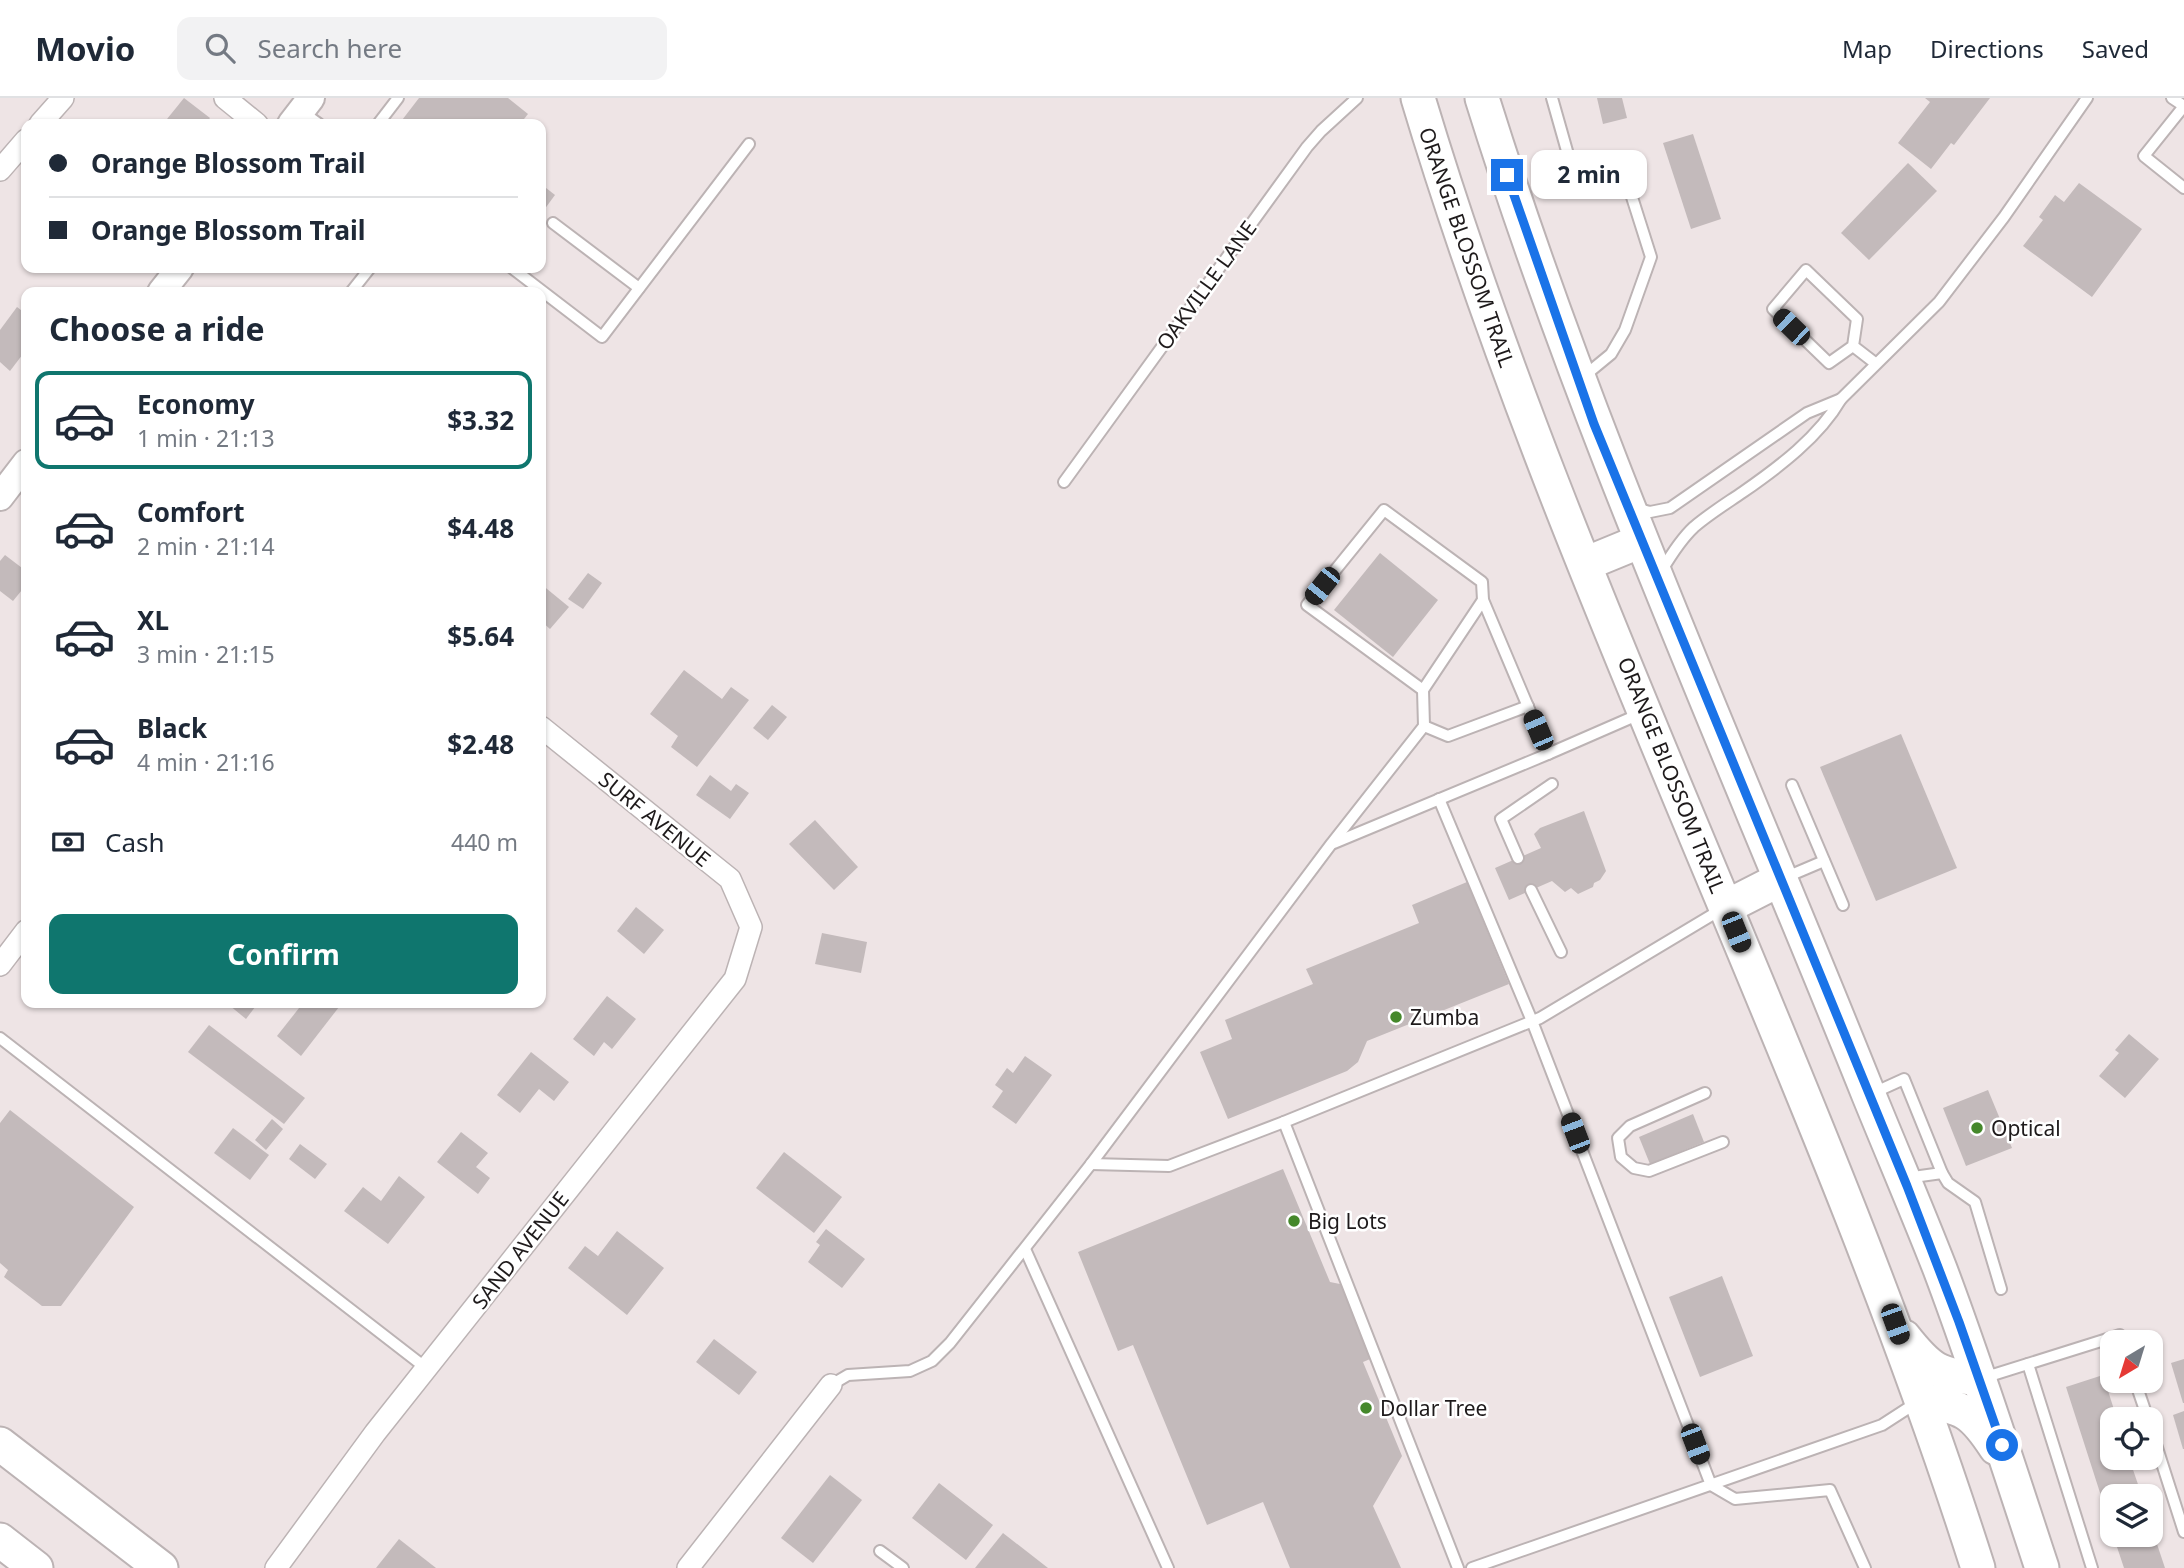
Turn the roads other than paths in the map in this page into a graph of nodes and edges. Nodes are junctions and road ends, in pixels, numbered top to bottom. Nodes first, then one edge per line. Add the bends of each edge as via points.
1 (63, 98) edge
2 (225, 98) edge
3 (398, 98) edge
4 (1357, 98) edge
5 (1418, 98) edge
6 (1482, 98) edge
7 (1552, 98) edge
8 (2087, 98) edge
9 (2172, 98) edge
10 (2184, 106) edge
11 (44, 119) edge
12 (251, 119) edge
13 (382, 119) edge
14 (749, 144) dead end
15 (21, 146) edge
16 (1569, 158) dead end
17 (0, 170) edge
18 (2184, 188) edge
19 (1631, 194) dead end
20 (553, 223) dead end
21 (176, 273) edge
22 (366, 273) edge
23 (519, 273) edge
24 (165, 287) edge
25 (355, 287) edge
26 (537, 287) edge
27 (639, 288) junction
28 (546, 294) edge
29 (1853, 346) junction
30 (1875, 363) junction
31 (1578, 381) junction
32 (1842, 399) junction
33 (21, 470) edge
34 (1064, 482) dead end
35 (0, 497) edge
36 (1627, 507) junction
37 (1641, 541) junction
38 (1585, 564) junction
39 (1657, 579) junction
40 (1483, 600) junction
41 (1423, 690) junction
42 (1528, 706) junction
43 (1646, 712) junction
44 (1424, 726) junction
45 (546, 731) edge
46 (1548, 754) junction
47 (1552, 784) dead end
48 (1792, 785) dead end
49 (1439, 799) junction
50 (1332, 843) junction
51 (1518, 858) dead end
52 (1824, 861) junction
53 (1781, 879) junction
54 (1531, 890) dead end
55 (1843, 905) dead end
56 (1726, 907) junction
57 (751, 927) joint
58 (21, 938) edge
59 (1561, 952) dead end
60 (0, 965) edge
61 (1532, 1021) junction
62 (0, 1038) edge
63 (1704, 1093) dead end
64 (1869, 1095) junction
65 (1284, 1122) junction
66 (1723, 1142) dead end
67 (1091, 1164) junction
68 (1942, 1173) junction
69 (1904, 1179) junction
70 (1025, 1248) junction
71 (2001, 1289) dead end
72 (1895, 1324) junction
73 (2100, 1341) edge
74 (2028, 1364) junction
75 (426, 1368) junction
76 (1980, 1379) junction
77 (831, 1385) joint
78 (1922, 1400) junction
79 (0, 1444) edge
80 (2163, 1466) edge
81 (2009, 1467) junction
82 (1711, 1485) junction
83 (2183, 1528) edge
84 (0, 1540) edge
85 (880, 1551) dead end
86 (36, 1568) edge
87 (161, 1568) edge
88 (276, 1568) edge
89 (688, 1568) edge
90 (903, 1568) edge
91 (1168, 1568) edge
92 (1458, 1568) edge
93 (1472, 1568) edge
94 (1865, 1568) edge
95 (1978, 1568) edge
96 (2042, 1568) edge
97 (2092, 1568) edge

1 - 11 street
2 - 12 street
3 - 13 lane
4 - 34 lane, OAKVILLE LANE via 1307,147
5 - 38 main road, ORANGE BLOSSOM TRAIL via 1484,302
6 - 31 main road
7 - 16 lane
8 - 30 lane via 1940,302
9 - 10 lane
10 - 18 lane via 2144,156
14 - 27 lane
15 - 17 street
19 - 31 lane via 1651,257 1625,330 1611,354
20 - 27 lane
21 - 24 street
22 - 25 lane
23 - 26 lane
27 - 28 lane via 602,337
29 - 29 lane via 1857,319 1806,270 1773,309 1829,363
29 - 30 lane
30 - 32 lane
31 - 36 main road
32 - 36 lane via 1807,413 1670,508 1650,512
32 - 39 lane via 1814,435 1693,528
33 - 35 street
36 - 37 main road
37 - 38 main road
37 - 39 main road
38 - 43 main road, ORANGE BLOSSOM TRAIL
39 - 53 main road
40 - 41 lane
40 - 41 lane via 1482,582 1384,510 1307,605
40 - 42 lane
41 - 44 lane
42 - 44 lane via 1448,736
42 - 46 lane
43 - 46 lane
43 - 56 main road, ORANGE BLOSSOM TRAIL
44 - 50 lane
45 - 57 street, SURF AVENUE via 730,879
46 - 49 lane
47 - 51 lane via 1501,820
48 - 52 lane
49 - 50 lane
49 - 61 lane
50 - 67 lane
52 - 53 lane
52 - 55 lane
53 - 56 main road
53 - 64 main road
54 - 59 lane
56 - 61 lane
56 - 72 main road, ORANGE BLOSSOM TRAIL
57 - 75 street, SAND AVENUE via 734,979
58 - 60 street
61 - 65 lane
61 - 82 lane
62 - 75 lane
63 - 66 lane via 1630,1126 1619,1138 1621,1157 1634,1168 1649,1171
64 - 68 lane via 1904,1079
64 - 69 main road
65 - 67 lane via 1169,1166
65 - 92 lane
67 - 70 lane
68 - 69 lane
68 - 71 lane via 1948,1183 1975,1202
69 - 76 main road
70 - 77 lane via 932,1361 910,1371 848,1375
70 - 91 lane
72 - 76 main road via 1924,1363 1950,1376
72 - 78 main road, ORANGE BLOSSOM TRAIL
73 - 74 lane
74 - 76 lane
74 - 97 lane
75 - 88 street, SAND AVENUE
76 - 81 main road
77 - 89 street
78 - 81 main road via 1955,1406 1980,1423
78 - 82 lane via 1882,1425
78 - 95 main road, ORANGE BLOSSOM TRAIL
79 - 87 main road
80 - 83 lane
81 - 96 main road
82 - 93 lane
82 - 94 lane via 1735,1499 1830,1490
84 - 86 main road
85 - 90 lane

